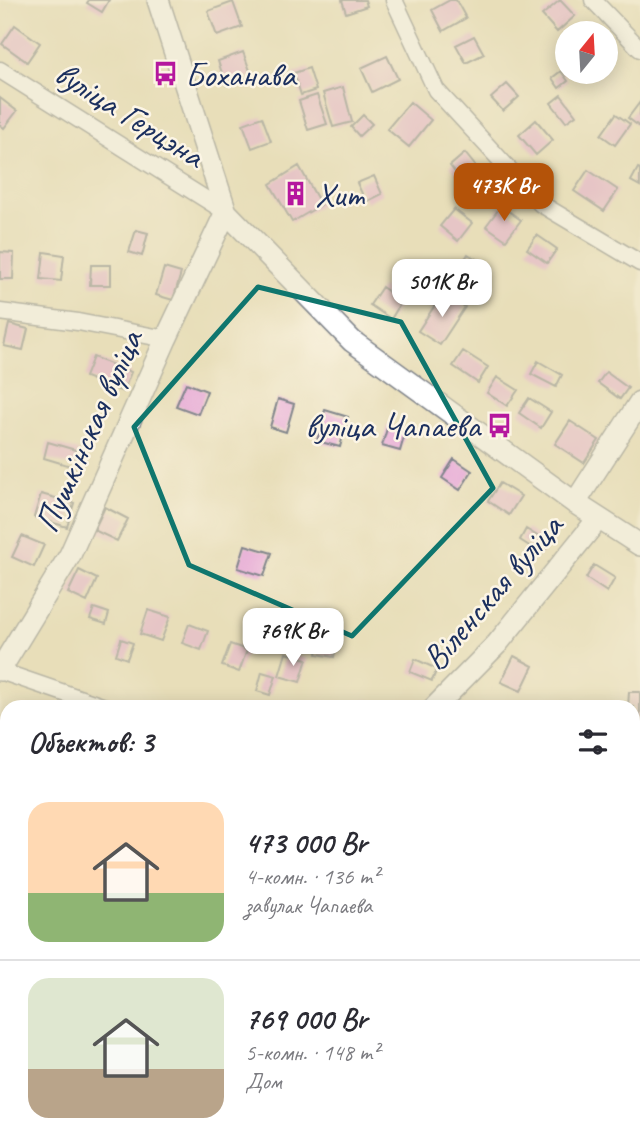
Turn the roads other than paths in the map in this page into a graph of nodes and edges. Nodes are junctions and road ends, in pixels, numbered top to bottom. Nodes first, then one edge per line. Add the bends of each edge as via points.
1 (158, 0) edge
2 (394, 0) edge
3 (593, 0) edge
4 (640, 50) edge
5 (0, 70) edge
6 (226, 212) junction
7 (640, 263) edge
8 (0, 312) edge
9 (166, 339) junction
10 (640, 402) edge
11 (575, 503) junction
12 (598, 519) junction
13 (640, 545) edge
14 (0, 671) edge
15 (85, 700) edge
16 (442, 700) edge

1 - 6 street
2 - 7 street via 436,90 541,204
3 - 4 street
5 - 6 street, вуліца Герцэна
6 - 9 street, Пушкінская вуліца
6 - 11 street via 352,341
8 - 9 street
9 - 14 street, Пушкінская вуліца via 70,555
10 - 11 street
11 - 12 street
12 - 13 street
12 - 16 street, Віленская вуліца via 497,644
14 - 15 street

